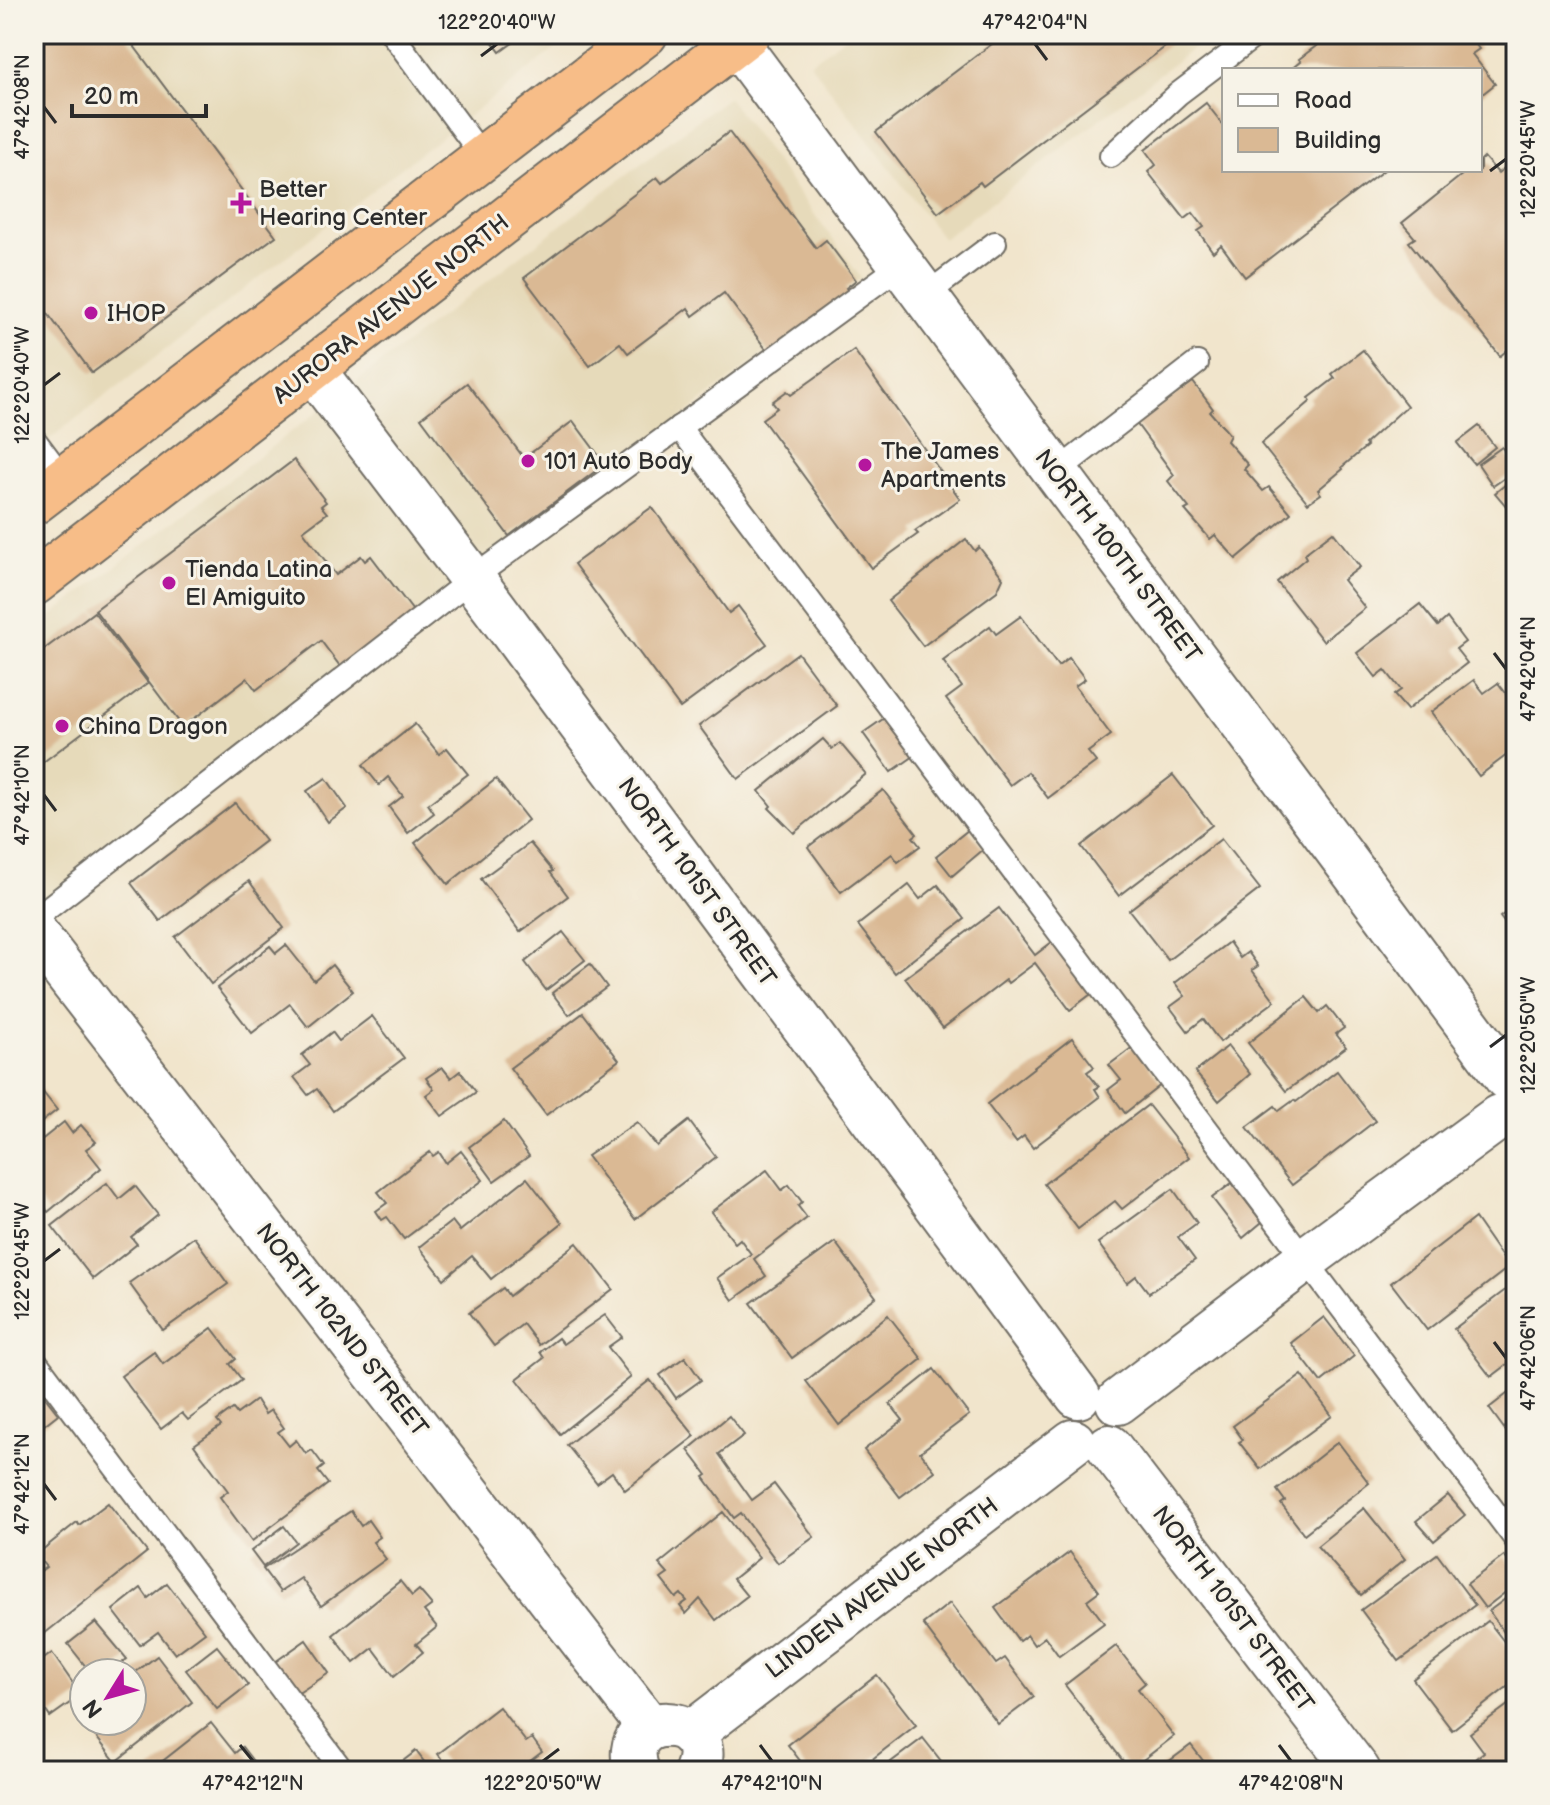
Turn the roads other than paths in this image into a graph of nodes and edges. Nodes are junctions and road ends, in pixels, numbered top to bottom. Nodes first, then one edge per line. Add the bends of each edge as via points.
1 (392, 34) edge
2 (645, 34) edge
3 (1257, 34) edge
4 (738, 37) edge
5 (1111, 156) dead end
6 (484, 158) junction
7 (995, 243) dead end
8 (912, 281) junction
9 (1197, 363) dead end
10 (313, 370) junction
11 (679, 427) junction
12 (34, 439) edge
13 (1055, 473) junction
14 (49, 491) edge
15 (473, 578) junction
16 (34, 583) edge
17 (34, 919) edge
18 (34, 932) edge
19 (1510, 1100) edge
20 (1306, 1259) junction
21 (34, 1359) edge
22 (1098, 1399) junction
23 (1091, 1444) junction
24 (1516, 1540) edge
25 (679, 1744) edge
26 (343, 1771) edge
27 (637, 1771) edge
28 (1358, 1771) edge

1 - 6 lane
2 - 6 highway
3 - 5 lane via 1178,94
4 - 8 street, NORTH 100TH STREET
4 - 10 highway, AURORA AVENUE NORTH
6 - 14 highway
7 - 8 lane
8 - 11 lane
8 - 13 street, NORTH 100TH STREET
9 - 13 lane
10 - 15 street, NORTH 101ST STREET
10 - 16 highway, AURORA AVENUE NORTH
11 - 15 lane
11 - 20 lane
12 - 14 lane
13 - 19 street, NORTH 100TH STREET
15 - 17 lane
15 - 22 street, NORTH 101ST STREET
18 - 25 street, NORTH 102ND STREET
19 - 20 street
20 - 22 street
20 - 24 lane
21 - 26 lane
22 - 23 street via 1070,1403 1066,1413 1067,1433
23 - 25 street, LINDEN AVENUE NORTH
23 - 28 street, NORTH 101ST STREET
25 - 27 street via 642,1735 635,1745

